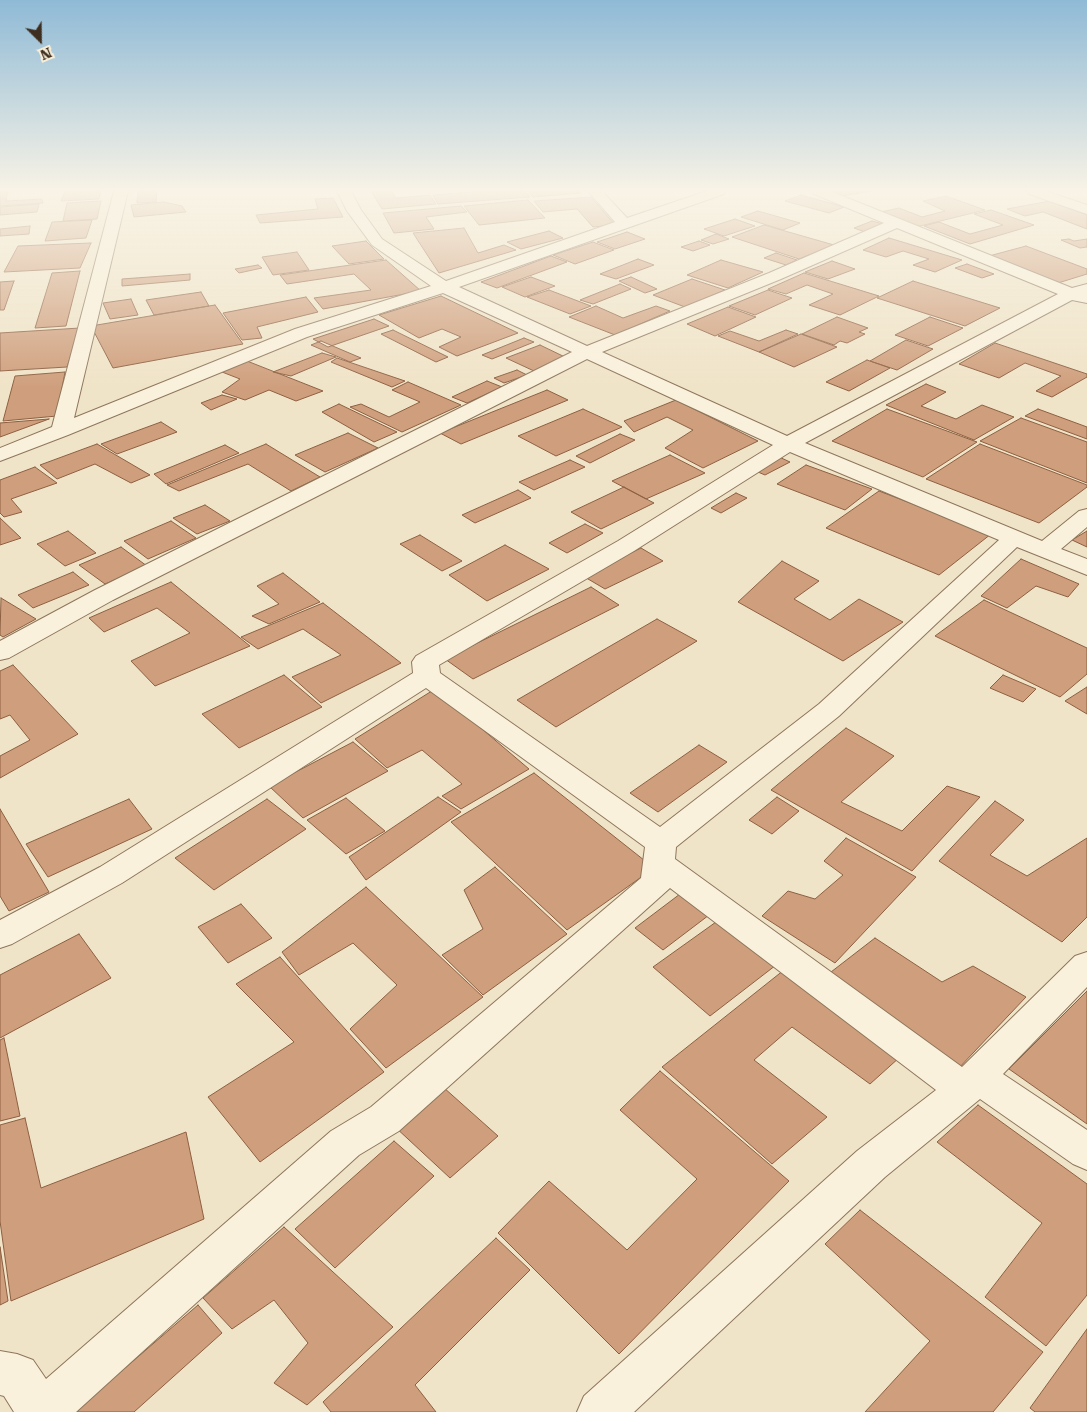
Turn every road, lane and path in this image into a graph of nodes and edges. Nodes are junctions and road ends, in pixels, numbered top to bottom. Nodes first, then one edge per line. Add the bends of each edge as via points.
1 (105, 257) edge
2 (399, 257) edge
3 (531, 257) edge
4 (819, 257) edge
5 (985, 257) edge
6 (444, 288) junction
7 (1082, 294) edge
8 (585, 353) junction
9 (61, 431) junction
10 (788, 444) junction
11 (0, 455) edge
12 (1087, 516) edge
13 (1014, 538) junction
14 (1044, 551) junction
15 (1087, 568) edge
16 (0, 652) edge
17 (427, 676) junction
18 (660, 853) junction
19 (0, 935) edge
20 (1087, 965) edge
21 (971, 1084) junction
22 (1087, 1152) edge
23 (0, 1373) edge
24 (41, 1412) edge
25 (600, 1412) edge

1 - 9 street
2 - 6 street
3 - 6 street
4 - 8 street
5 - 7 street
6 - 8 street
6 - 9 street via 302,333
7 - 10 street
8 - 10 street
8 - 16 street via 112,591
9 - 11 street
10 - 13 street
10 - 17 street via 626,546 425,662
12 - 14 street
13 - 14 street
13 - 18 street via 830,710
14 - 15 street
17 - 18 street
17 - 19 street via 111,875
18 - 21 street
18 - 24 street via 657,883 385,1119 345,1143
20 - 21 street
21 - 22 street
21 - 25 street via 871,1164
23 - 24 street via 17,1376

